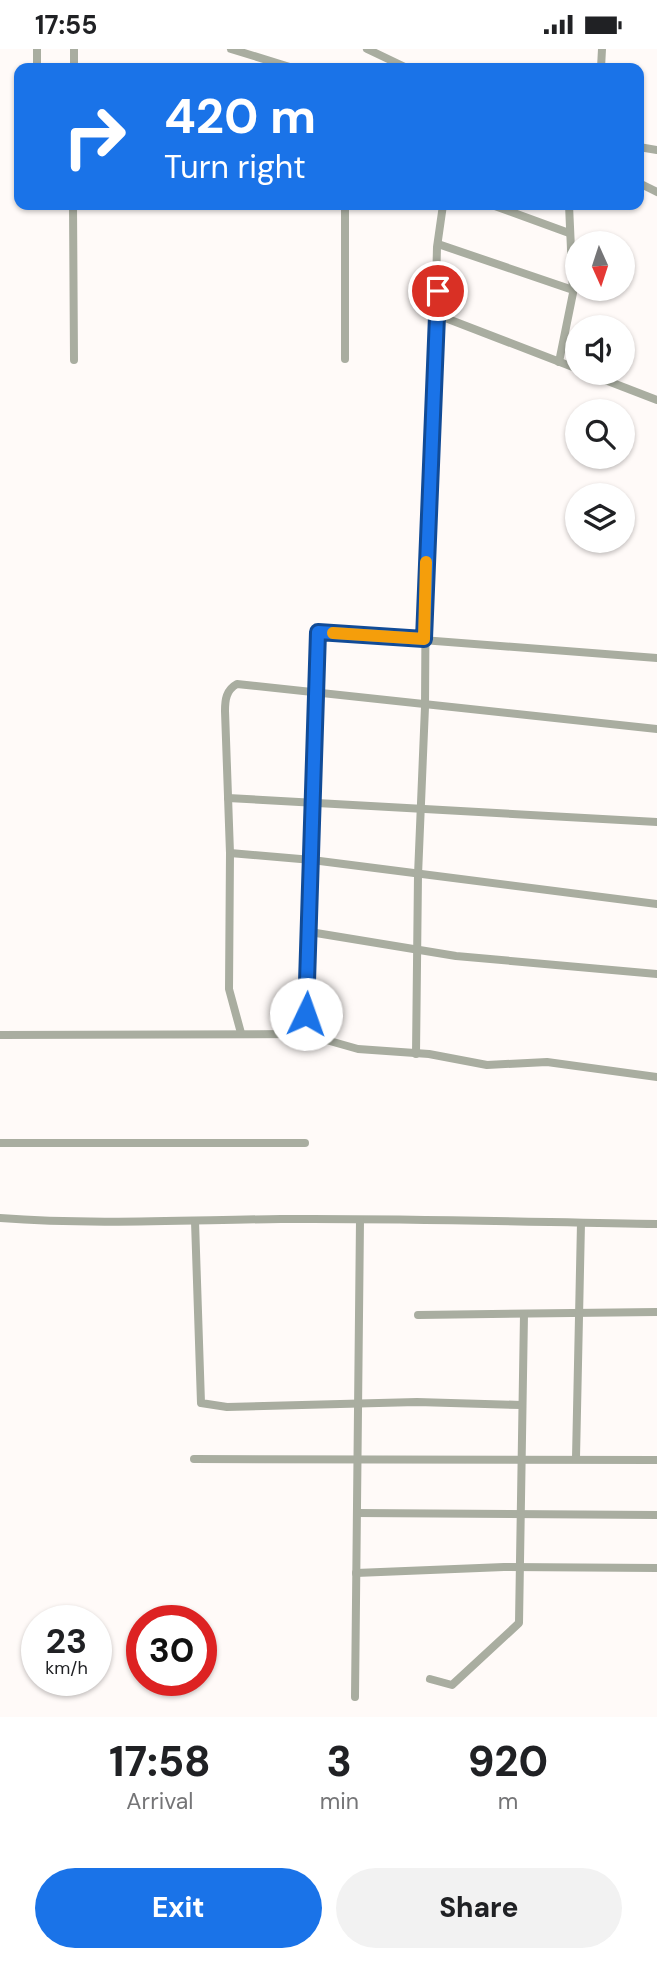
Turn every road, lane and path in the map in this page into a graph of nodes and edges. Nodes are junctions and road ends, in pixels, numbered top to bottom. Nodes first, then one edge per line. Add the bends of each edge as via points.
1 (231, 49) edge
2 (367, 49) edge
3 (277, 63) edge
4 (396, 63) edge
5 (73, 210) edge
6 (345, 210) edge
7 (442, 210) edge
8 (506, 210) edge
9 (569, 210) edge
10 (569, 231) edge
11 (565, 232) edge
12 (438, 244) junction
13 (565, 287) edge
14 (571, 301) edge
15 (435, 314) junction
16 (345, 359) dead end
17 (74, 360) dead end
18 (559, 362) junction
19 (565, 364) edge
20 (618, 385) edge
21 (657, 400) edge
22 (424, 639) junction
23 (657, 658) edge
24 (316, 694) junction
25 (425, 707) junction
26 (657, 729) edge
27 (228, 798) junction
28 (313, 804) junction
29 (422, 811) junction
30 (657, 822) edge
31 (230, 853) junction
32 (312, 860) junction
33 (418, 875) junction
34 (657, 904) edge
35 (310, 932) junction
36 (419, 950) junction
37 (657, 974) edge
38 (242, 1033) junction
39 (305, 1034) junction
40 (0, 1035) edge
41 (416, 1054) junction
42 (657, 1077) edge
43 (0, 1143) edge
44 (305, 1143) dead end
45 (0, 1218) edge
46 (359, 1220) junction
47 (195, 1221) junction
48 (581, 1223) junction
49 (657, 1224) edge
50 (657, 1312) edge
51 (579, 1313) junction
52 (524, 1314) junction
53 (418, 1315) dead end
54 (358, 1403) junction
55 (521, 1405) junction
56 (520, 1458) junction
57 (576, 1458) junction
58 (194, 1459) dead end
59 (358, 1459) junction
60 (657, 1460) edge
61 (357, 1513) junction
62 (520, 1514) junction
63 (657, 1515) edge
64 (519, 1567) junction
65 (657, 1568) edge
66 (356, 1573) junction
67 (430, 1679) dead end
68 (355, 1697) dead end

1 - 3 street
2 - 4 street
5 - 17 street
6 - 16 street
7 - 12 street
8 - 11 street
9 - 10 street
12 - 13 street
12 - 15 street
14 - 18 street
15 - 18 street
15 - 22 street
18 - 19 street
20 - 21 street
22 - 23 street
22 - 24 street via 318,632
22 - 25 street
24 - 25 street
24 - 27 street via 237,684 231,688 225,699
24 - 28 street
25 - 26 street
25 - 29 street
27 - 28 street
27 - 31 street
28 - 29 street
28 - 32 street
29 - 30 street
29 - 33 street
31 - 32 street
31 - 38 street via 229,989
32 - 33 street
32 - 35 street
33 - 34 street
33 - 36 street
35 - 36 street
35 - 39 street
36 - 37 street
36 - 41 street
38 - 39 street
38 - 40 street
39 - 41 street via 358,1049
41 - 42 street via 493,1066 547,1062
43 - 44 street
45 - 47 street
46 - 47 street
46 - 48 street
46 - 54 street
47 - 54 street via 201,1403 227,1407
48 - 49 street
48 - 51 street
50 - 51 street
51 - 52 street
51 - 57 street
52 - 53 street
52 - 55 street
54 - 55 street
54 - 59 street
55 - 56 street
56 - 57 street
56 - 59 street
56 - 62 street
57 - 60 street
58 - 59 street
59 - 61 street
61 - 62 street
61 - 66 street
62 - 63 street
62 - 64 street
64 - 65 street
64 - 66 street
64 - 67 street via 519,1623 452,1685
66 - 68 street

